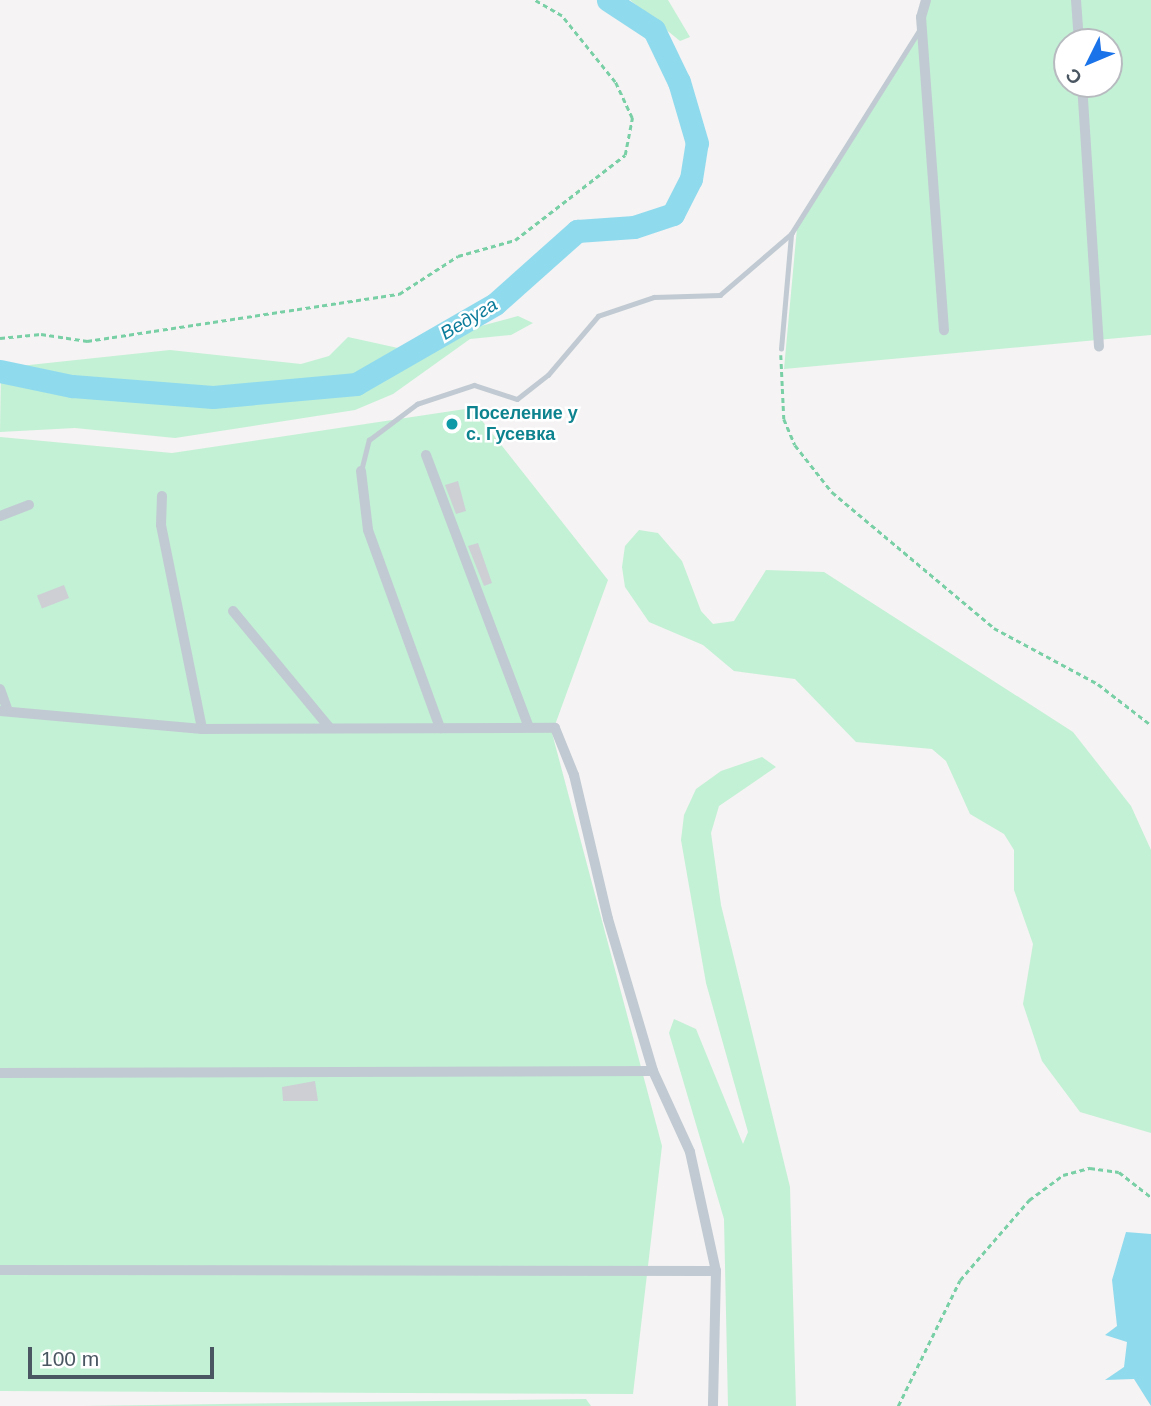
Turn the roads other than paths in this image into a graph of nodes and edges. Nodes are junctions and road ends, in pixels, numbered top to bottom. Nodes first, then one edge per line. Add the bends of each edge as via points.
1 (926, 0) edge
2 (1076, 0) edge
3 (922, 27) junction
4 (1078, 28) edge
5 (1083, 98) edge
6 (791, 234) junction
7 (944, 330) dead end
8 (1099, 346) dead end
9 (781, 349) road end
10 (426, 455) dead end
11 (361, 471) joint
12 (162, 496) dead end
13 (29, 505) dead end
14 (0, 516) edge
15 (233, 611) dead end
16 (0, 689) edge
17 (4, 711) edge
18 (329, 727) junction
19 (529, 727) junction
20 (440, 728) junction
21 (202, 729) junction
22 (653, 1071) junction
23 (0, 1073) edge
24 (0, 1270) edge
25 (716, 1270) junction
26 (713, 1406) edge

1 - 3 street
2 - 4 street
3 - 6 lane
3 - 7 street
5 - 8 street
6 - 9 lane
6 - 11 lane via 720,295 654,296 598,316 548,375 517,399 474,385 417,404 369,440
10 - 19 street
11 - 20 street via 368,530
12 - 21 street via 161,525
13 - 14 street
15 - 18 street
16 - 17 street
17 - 21 street
18 - 20 street
18 - 21 street
19 - 20 street
19 - 22 street via 555,728 574,775 608,919
22 - 23 street
22 - 25 street via 690,1152
24 - 25 street
25 - 26 street

